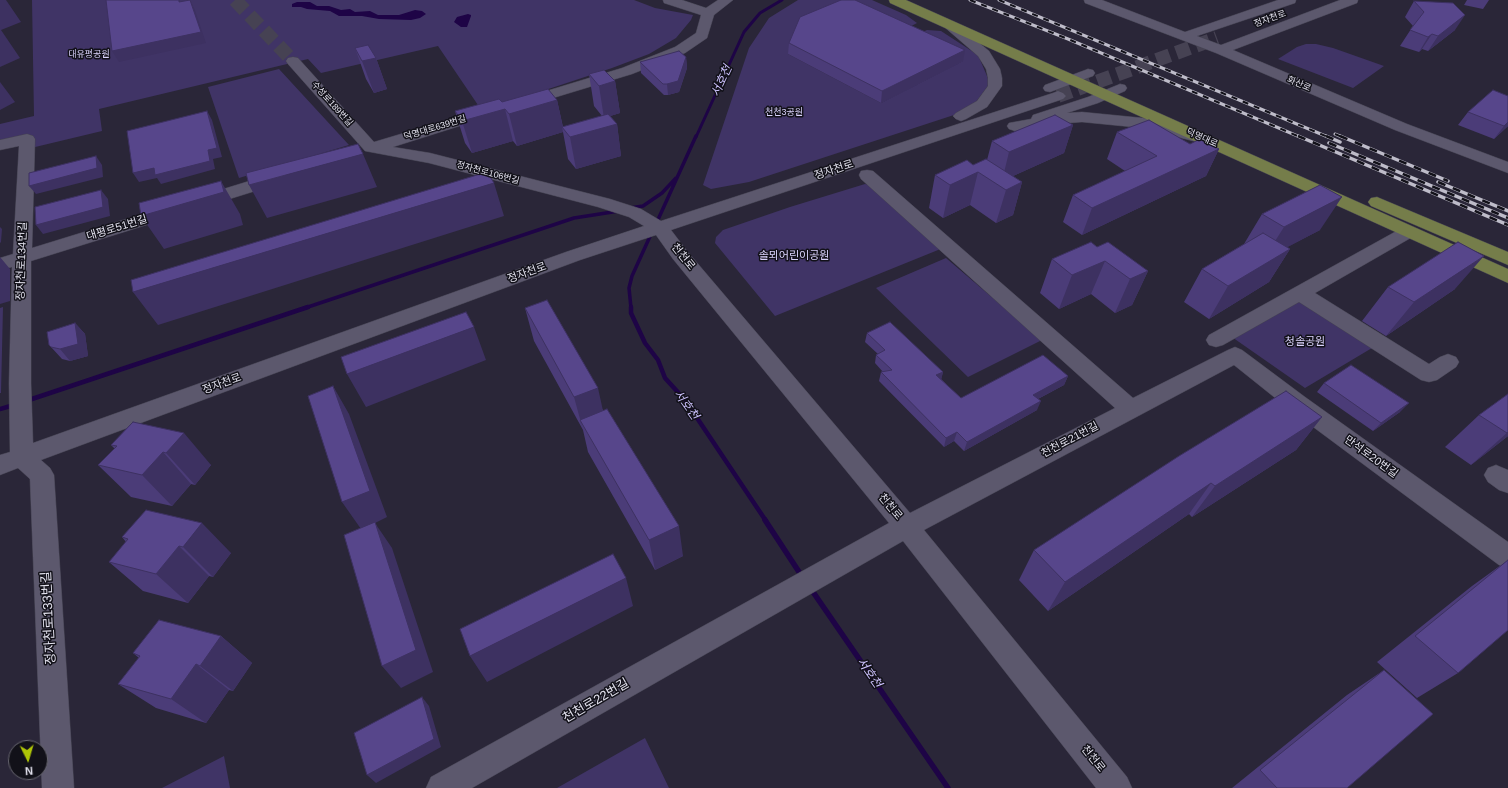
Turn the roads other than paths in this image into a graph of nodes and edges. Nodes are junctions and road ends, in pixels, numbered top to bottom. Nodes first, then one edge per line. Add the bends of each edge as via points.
1 (669, 0) edge
2 (727, 0) edge
3 (895, 0) edge
4 (923, 0) edge
5 (1090, 0) edge
6 (1290, 0) edge
7 (1322, 0) edge
8 (1352, 0) edge
9 (708, 13) junction
10 (949, 25) junction
11 (1185, 36) junction
12 (1219, 44) junction
13 (292, 61) tunnel mouth
14 (1088, 73) junction
15 (1073, 80) junction
16 (1113, 91) junction
17 (1055, 92) junction
18 (1082, 104) junction
19 (961, 116) junction
20 (1015, 126) junction
21 (1201, 138) junction
22 (0, 145) edge
23 (363, 150) junction
24 (1508, 168) edge
25 (295, 172) edge
26 (867, 175) junction
27 (830, 188) dead end
28 (800, 198) dead end
29 (722, 207) junction
30 (660, 228) junction
31 (1408, 232) junction
32 (22, 257) junction
33 (1508, 259) edge
34 (0, 264) edge
35 (1508, 277) edge
36 (1300, 293) junction
37 (1216, 340) dead end
38 (1235, 355) joint
39 (1448, 362) dead end
40 (1131, 409) junction
41 (14, 452) edge
42 (906, 526) junction
43 (1508, 557) edge
44 (749, 614) joint
45 (58, 788) edge
46 (442, 788) edge
47 (1116, 788) edge

1 - 9 street
2 - 9 street
3 - 10 main road, 덕영대로
4 - 14 main road, 덕영대로
5 - 11 street, 화산로
6 - 11 street
7 - 12 street, 정자천로
8 - 12 street
9 - 23 street, 덕영대로639번길 via 702,35 680,50 627,71
10 - 15 main road, 덕영대로
10 - 19 street via 984,54 995,78 995,86 982,104
11 - 12 street, 화산로
12 - 24 street, 화산로 via 1401,127
13 - 23 street, 수성로189번길
14 - 15 street
14 - 16 main road, 덕영대로
15 - 16 main road, 덕영대로
15 - 17 street
16 - 18 street
16 - 21 main road, 덕영대로
16 - 33 main road, 덕영대로
17 - 18 street via 1065,89 1076,92 1081,97
17 - 19 street
17 - 29 street, 정자천로
18 - 20 street
19 - 29 street via 778,176
20 - 21 street via 1055,119 1109,118 1144,123
20 - 26 street
21 - 31 main road, 덕영대로
22 - 32 street, 정자천로134번길 via 27,139
23 - 30 street, 정자천로106번길 via 430,158 604,203 635,213
25 - 32 street, 대평로51번길
26 - 27 street
26 - 40 street
28 - 29 street
29 - 30 street, 정자천로
30 - 41 street, 정자천로 via 573,256
30 - 42 street, 천천로
31 - 35 main road, 덕영대로
31 - 36 street
32 - 34 street, 대평로51번길
32 - 41 street, 정자천로134번길 via 20,383
36 - 37 street
36 - 39 street via 1429,374
38 - 40 street, 천천로21번길
38 - 43 street, 만석로20번길
40 - 42 street, 천천로21번길
41 - 45 street, 정자천로133번길 via 42,475
42 - 44 street, 천천로21번길
42 - 47 street, 천천로
44 - 46 street, 천천로22번길

